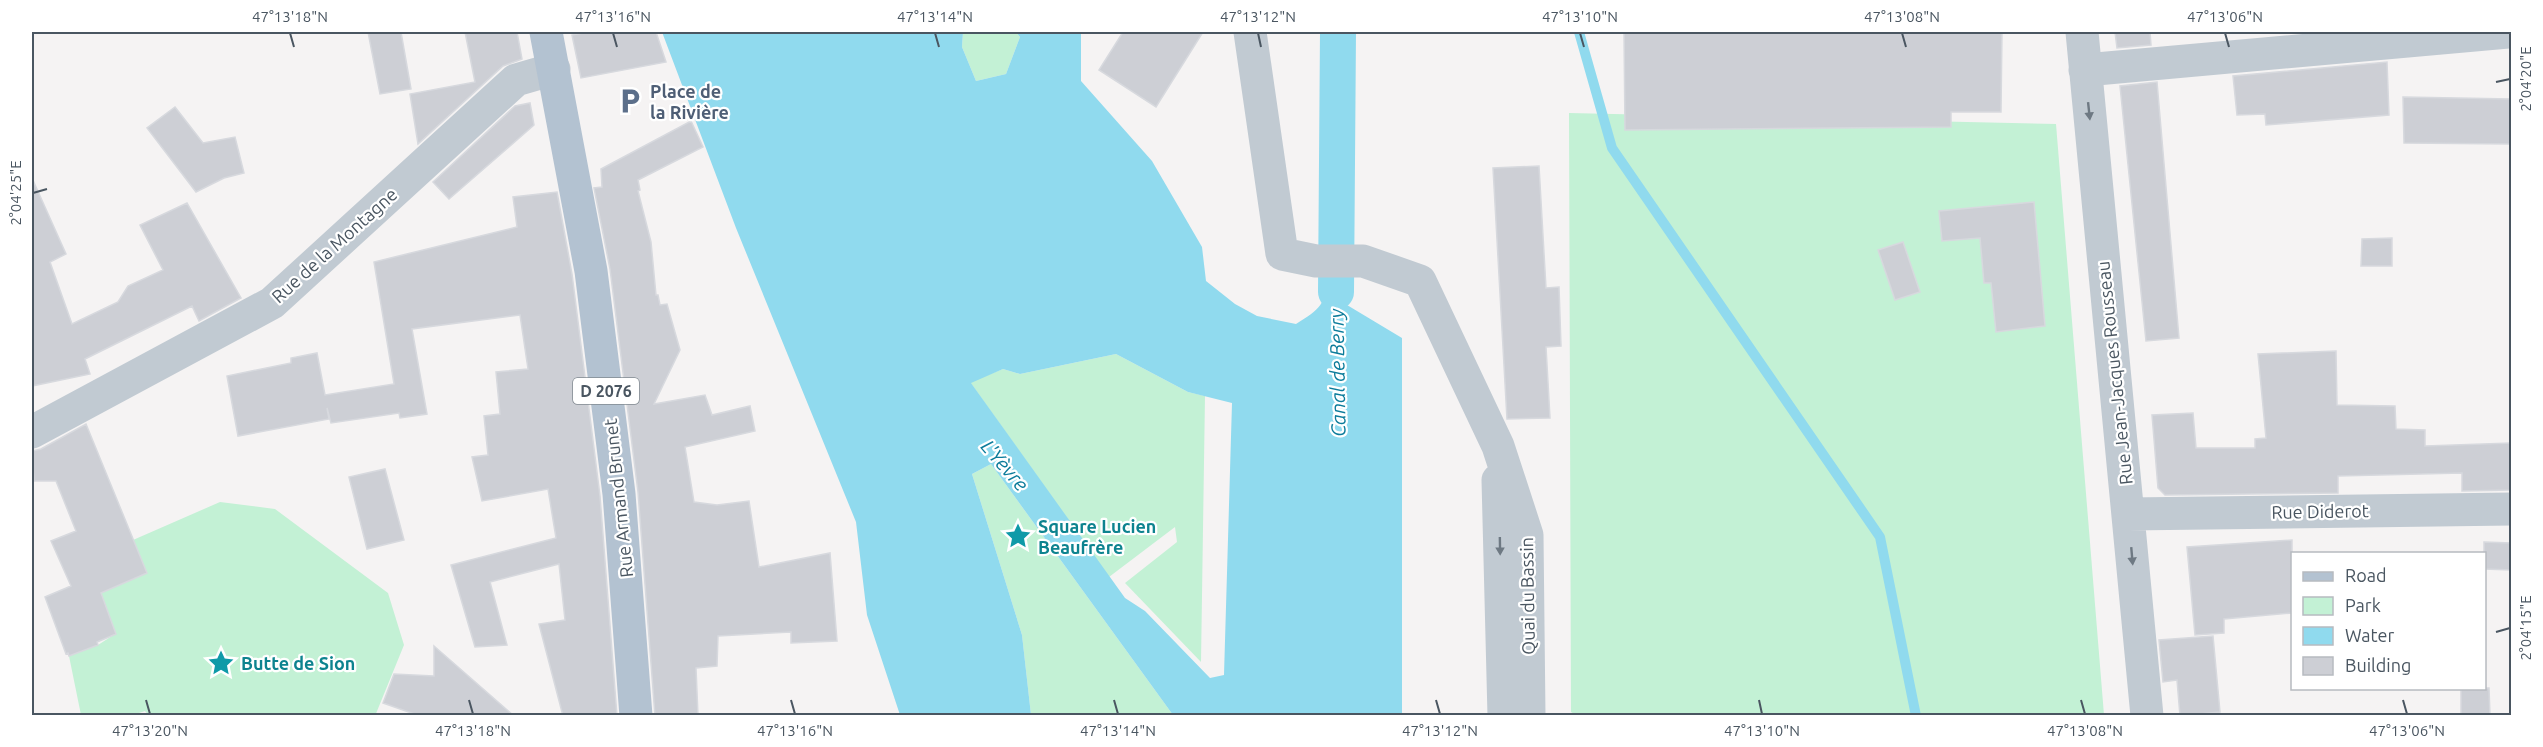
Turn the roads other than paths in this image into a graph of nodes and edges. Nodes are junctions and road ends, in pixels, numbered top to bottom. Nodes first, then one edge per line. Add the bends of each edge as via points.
1 (546, 32) edge
2 (1250, 32) edge
3 (2082, 32) edge
4 (2508, 32) edge
5 (554, 69) junction
6 (2085, 70) junction
7 (32, 432) edge
8 (1497, 446) junction
9 (2511, 509) edge
10 (2128, 514) junction
11 (636, 716) edge
12 (1504, 716) edge
13 (1528, 716) edge
14 (2147, 716) edge

1 - 5 main road, D 2076
2 - 8 street, Quai du Bassin via 1282,254 1316,261 1363,261 1420,280
3 - 6 street, Rue Jean-Jacques Rousseau
4 - 6 street
5 - 7 street, Rue de la Montagne via 516,80 272,303
5 - 11 main road, Rue Armand Brunet / D 2076 via 594,294 622,525
6 -> 10 street, Rue Jean-Jacques Rousseau
8 -> 12 street, Quai du Bassin
8 - 13 street, Quai du Bassin via 1527,535
9 - 10 street, Rue Diderot
10 -> 14 street, Rue Jean-Jacques Rousseau

